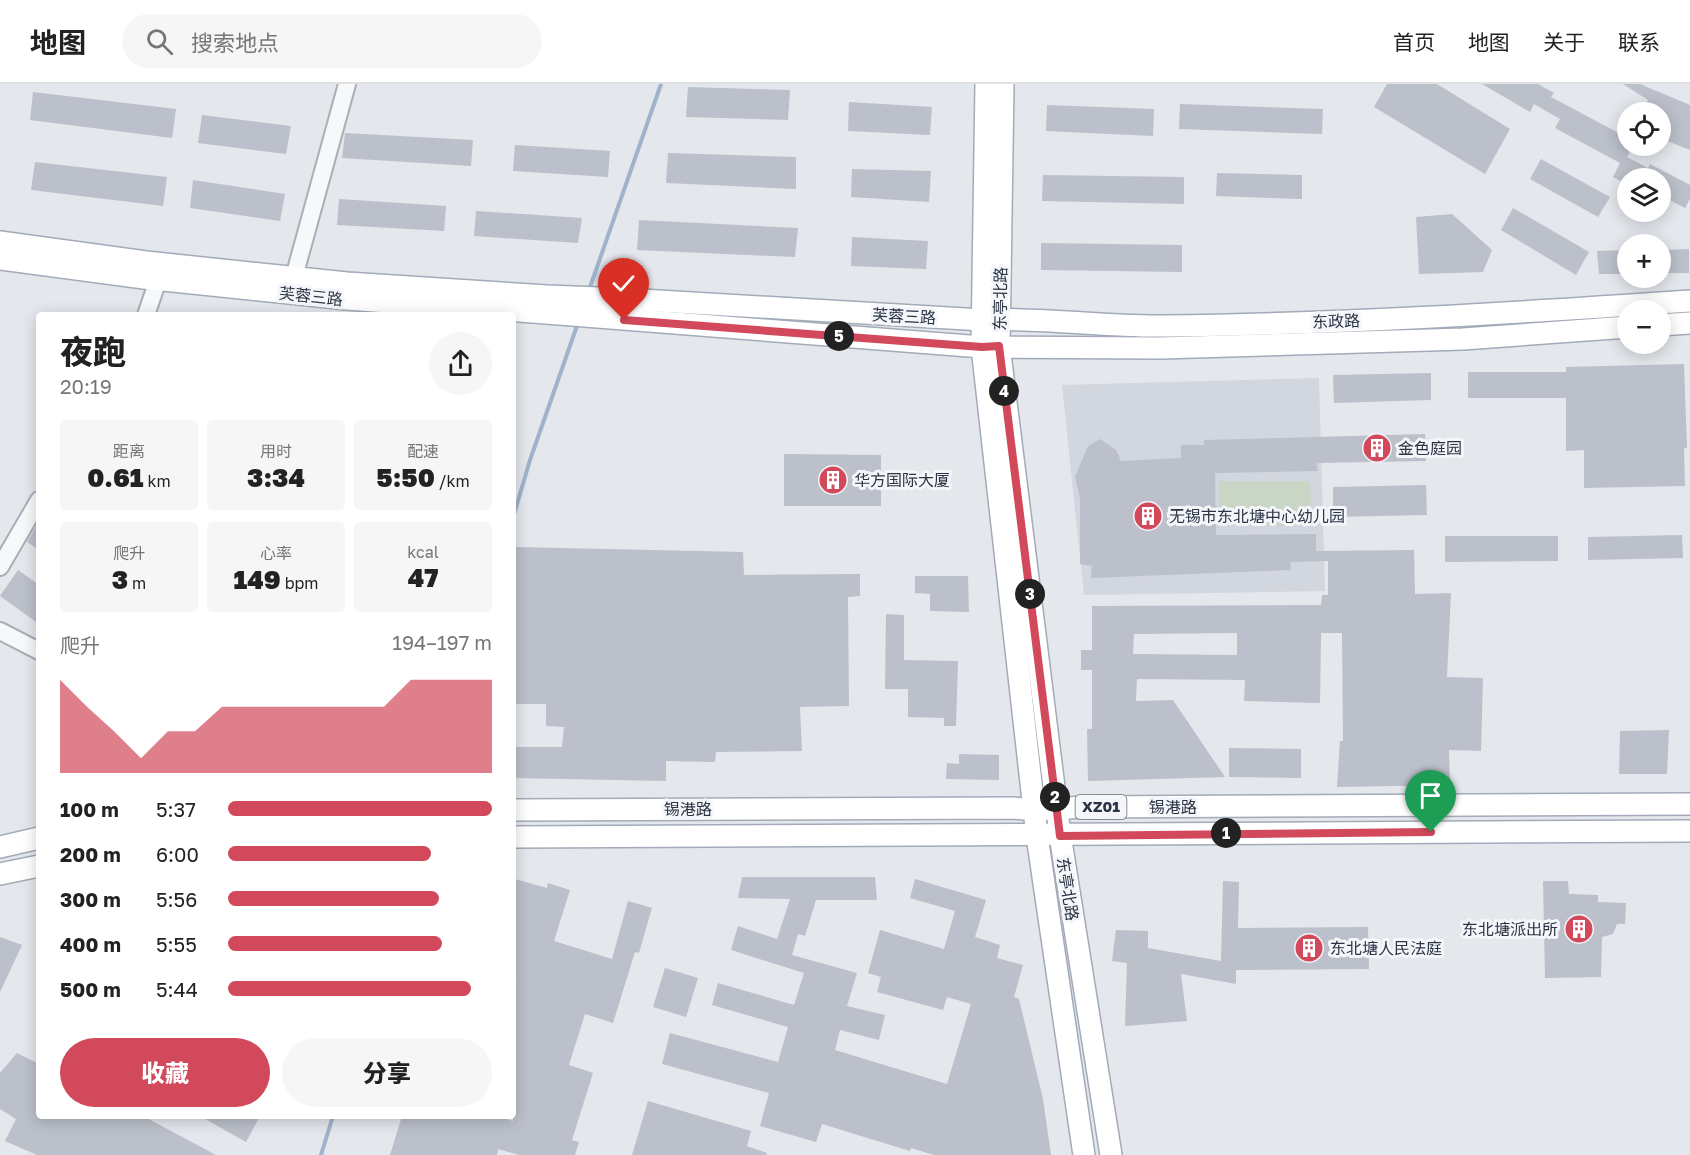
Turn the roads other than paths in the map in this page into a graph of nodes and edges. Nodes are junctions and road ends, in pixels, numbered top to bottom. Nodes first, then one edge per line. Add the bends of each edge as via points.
1 (347, 84) edge
2 (986, 84) edge
3 (1003, 84) edge
4 (0, 242) edge
5 (0, 259) edge
6 (294, 277) junction
7 (158, 280) junction
8 (1690, 301) edge
9 (547, 304) junction
10 (147, 312) edge
11 (991, 320) junction
12 (1690, 323) edge
13 (1671, 324) edge
14 (1617, 328) edge
15 (990, 347) junction
16 (36, 505) edge
17 (0, 567) edge
18 (0, 631) edge
19 (36, 649) edge
20 (1690, 804) edge
21 (1056, 809) junction
22 (516, 810) edge
23 (1034, 810) junction
24 (1690, 831) edge
25 (1036, 836) junction
26 (1060, 836) junction
27 (516, 837) edge
28 (36, 839) edge
29 (0, 847) edge
30 (36, 867) edge
31 (0, 874) edge
32 (1084, 1155) edge
33 (1111, 1155) edge

1 - 6 street
2 - 11 main road, 东亭北路
3 - 11 main road, 东亭北路
4 - 6 main road, 芙蓉三路
5 - 7 main road, 芙蓉三路
6 - 9 main road, 芙蓉三路
7 - 9 main road, 芙蓉三路 via 346,299
7 - 10 street
8 - 11 main road, 东政路 via 1462,317 1173,326
9 - 11 main road, 芙蓉三路 via 625,299
9 - 15 main road, 芙蓉三路 via 624,320
11 - 15 main road, 东亭北路
12 - 13 main road
14 - 15 main road, 东政路 via 1463,339 1173,348
15 - 21 main road, 东亭北路
15 - 23 main road, 东亭北路
16 - 17 street
18 - 19 street
20 - 21 main road, 锡港路 / XZ01
21 - 23 main road, 锡港路 / XZ01
21 - 26 main road, 东亭北路
22 - 23 main road, 锡港路 / XZ01
23 - 25 main road, 东亭北路
24 - 26 main road, 锡港路 / XZ01
25 - 26 main road, 锡港路 / XZ01
25 - 27 main road, 锡港路 / XZ01
25 - 32 main road, 东亭北路
26 - 33 main road, 东亭北路
28 - 29 main road
30 - 31 main road

